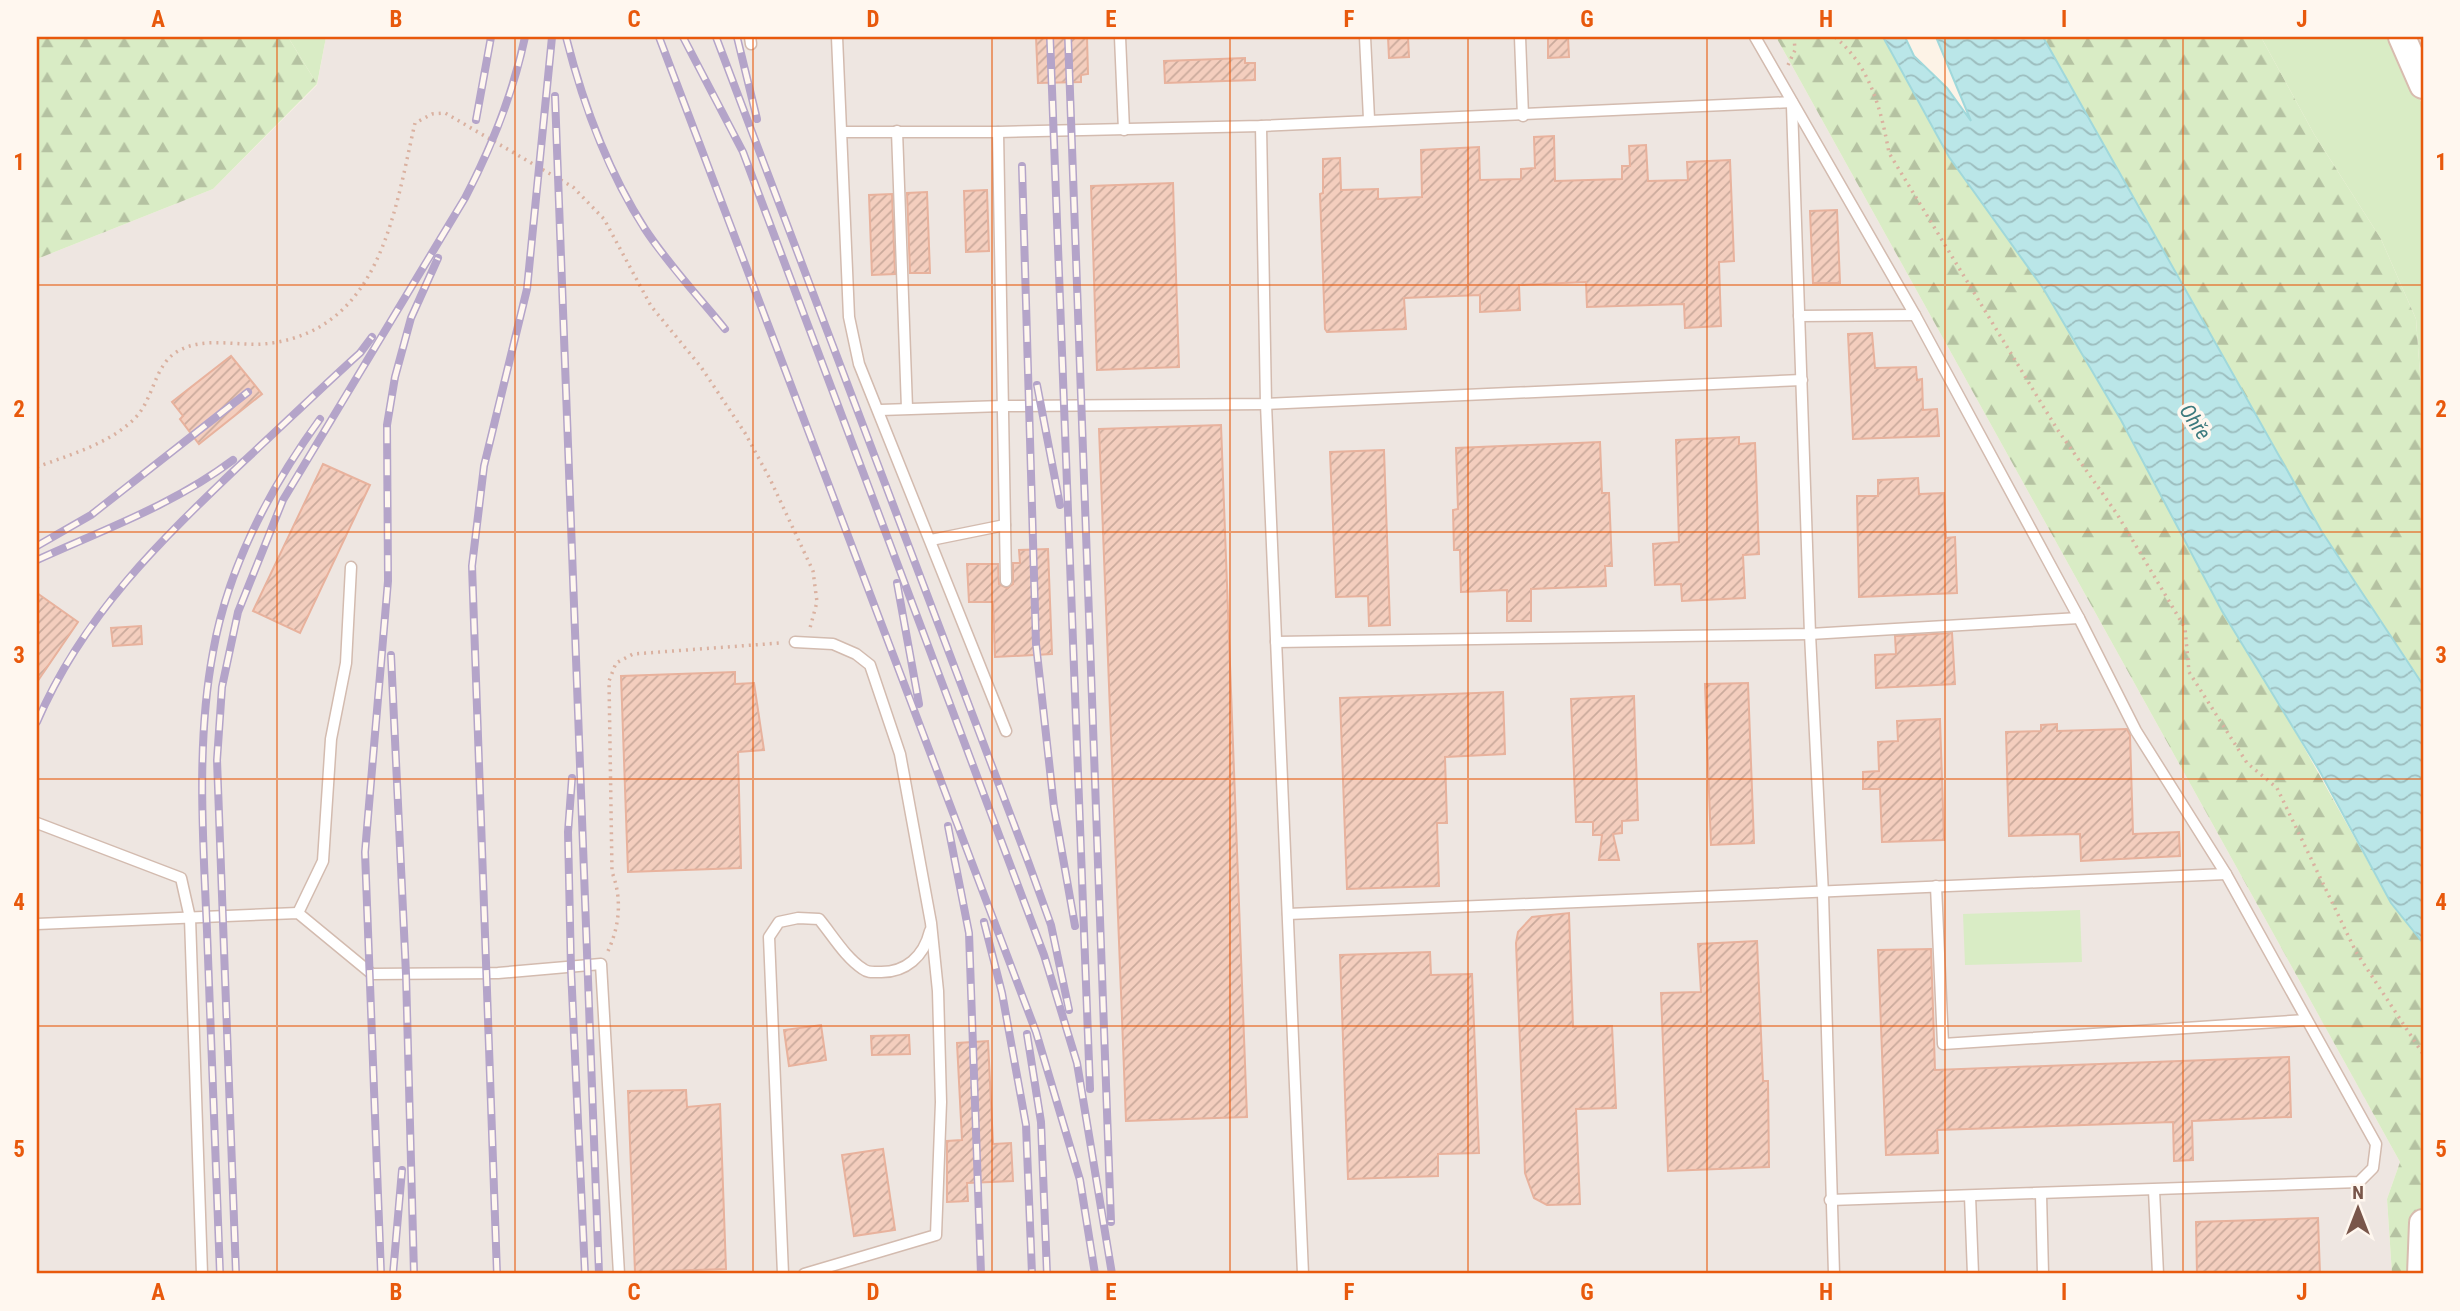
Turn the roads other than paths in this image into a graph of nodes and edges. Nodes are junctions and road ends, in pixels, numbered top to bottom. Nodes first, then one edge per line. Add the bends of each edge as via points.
1 (837, 37) edge
2 (1120, 37) edge
3 (1365, 37) edge
4 (1520, 37) edge
5 (1755, 37) edge
6 (2402, 37) edge
7 (2423, 85) edge
8 (1792, 102) junction
9 (1523, 116) junction
10 (1369, 120) junction
11 (1261, 126) junction
12 (1124, 130) junction
13 (897, 131) junction
14 (842, 132) junction
15 (998, 132) junction
16 (1915, 315) junction
17 (1799, 316) junction
18 (1802, 380) junction
19 (1266, 404) junction
20 (1003, 406) junction
21 (907, 408) junction
22 (880, 410) junction
23 (1005, 525) junction
24 (931, 540) junction
25 (351, 567) dead end
26 (1006, 581) dead end
27 (2079, 618) junction
28 (1810, 634) junction
29 (795, 642) road end
30 (1276, 642) junction
31 (1006, 731) dead end
32 (37, 823) edge
33 (2226, 874) junction
34 (1936, 886) junction
35 (1824, 894) junction
36 (298, 913) junction
37 (1288, 914) junction
38 (190, 918) junction
39 (931, 923) junction
40 (37, 924) edge
41 (2305, 1020) junction
42 (2154, 1190) junction
43 (2041, 1194) junction
44 (1970, 1196) junction
45 (1830, 1200) junction
46 (2423, 1223) edge
47 (202, 1274) edge
48 (619, 1274) edge
49 (783, 1274) edge
50 (804, 1274) edge
51 (1303, 1274) edge
52 (1834, 1274) edge
53 (1973, 1274) edge
54 (2043, 1274) edge
55 (2158, 1274) edge
56 (2421, 1274) edge

1 - 14 lane
2 - 12 lane
3 - 10 lane
4 - 9 lane
5 - 8 lane
6 - 7 street
8 - 9 lane
8 - 16 lane
8 - 17 lane
9 - 10 lane
10 - 11 lane
11 - 12 lane
11 - 19 lane
12 - 15 lane
13 - 14 lane
13 - 15 lane
13 - 21 lane
14 - 22 lane via 849,317 859,364
15 - 20 lane
16 - 17 lane
16 - 27 lane
17 - 18 lane
18 - 19 lane
18 - 28 lane
19 - 20 lane
19 - 30 lane
20 - 21 lane
20 - 23 lane
21 - 22 lane
22 - 24 lane
23 - 24 lane
23 - 26 lane
24 - 31 lane
25 - 36 lane via 346,663 331,739 323,861
27 - 28 lane
27 - 33 lane via 2136,731
28 - 30 lane
28 - 35 lane
29 - 39 lane via 833,643 870,665 900,754
30 - 37 lane
32 - 38 lane via 181,878
33 - 34 lane
33 - 41 lane
34 - 35 lane
34 - 41 lane via 1943,1044
35 - 37 lane
35 - 45 lane
36 - 38 lane
36 - 48 lane via 372,974 498,973 601,964
37 - 51 lane
38 - 40 lane
38 - 47 lane
39 - 49 lane via 926,945 911,964 890,973 867,972 851,960 819,919 779,922 769,937
39 - 50 lane via 942,1102 936,1236
41 - 42 lane via 2376,1144 2368,1176 2359,1182 2330,1184
42 - 43 lane
42 - 55 lane
43 - 44 lane
43 - 54 lane
44 - 45 lane
44 - 53 lane
45 - 52 lane
46 - 56 street

